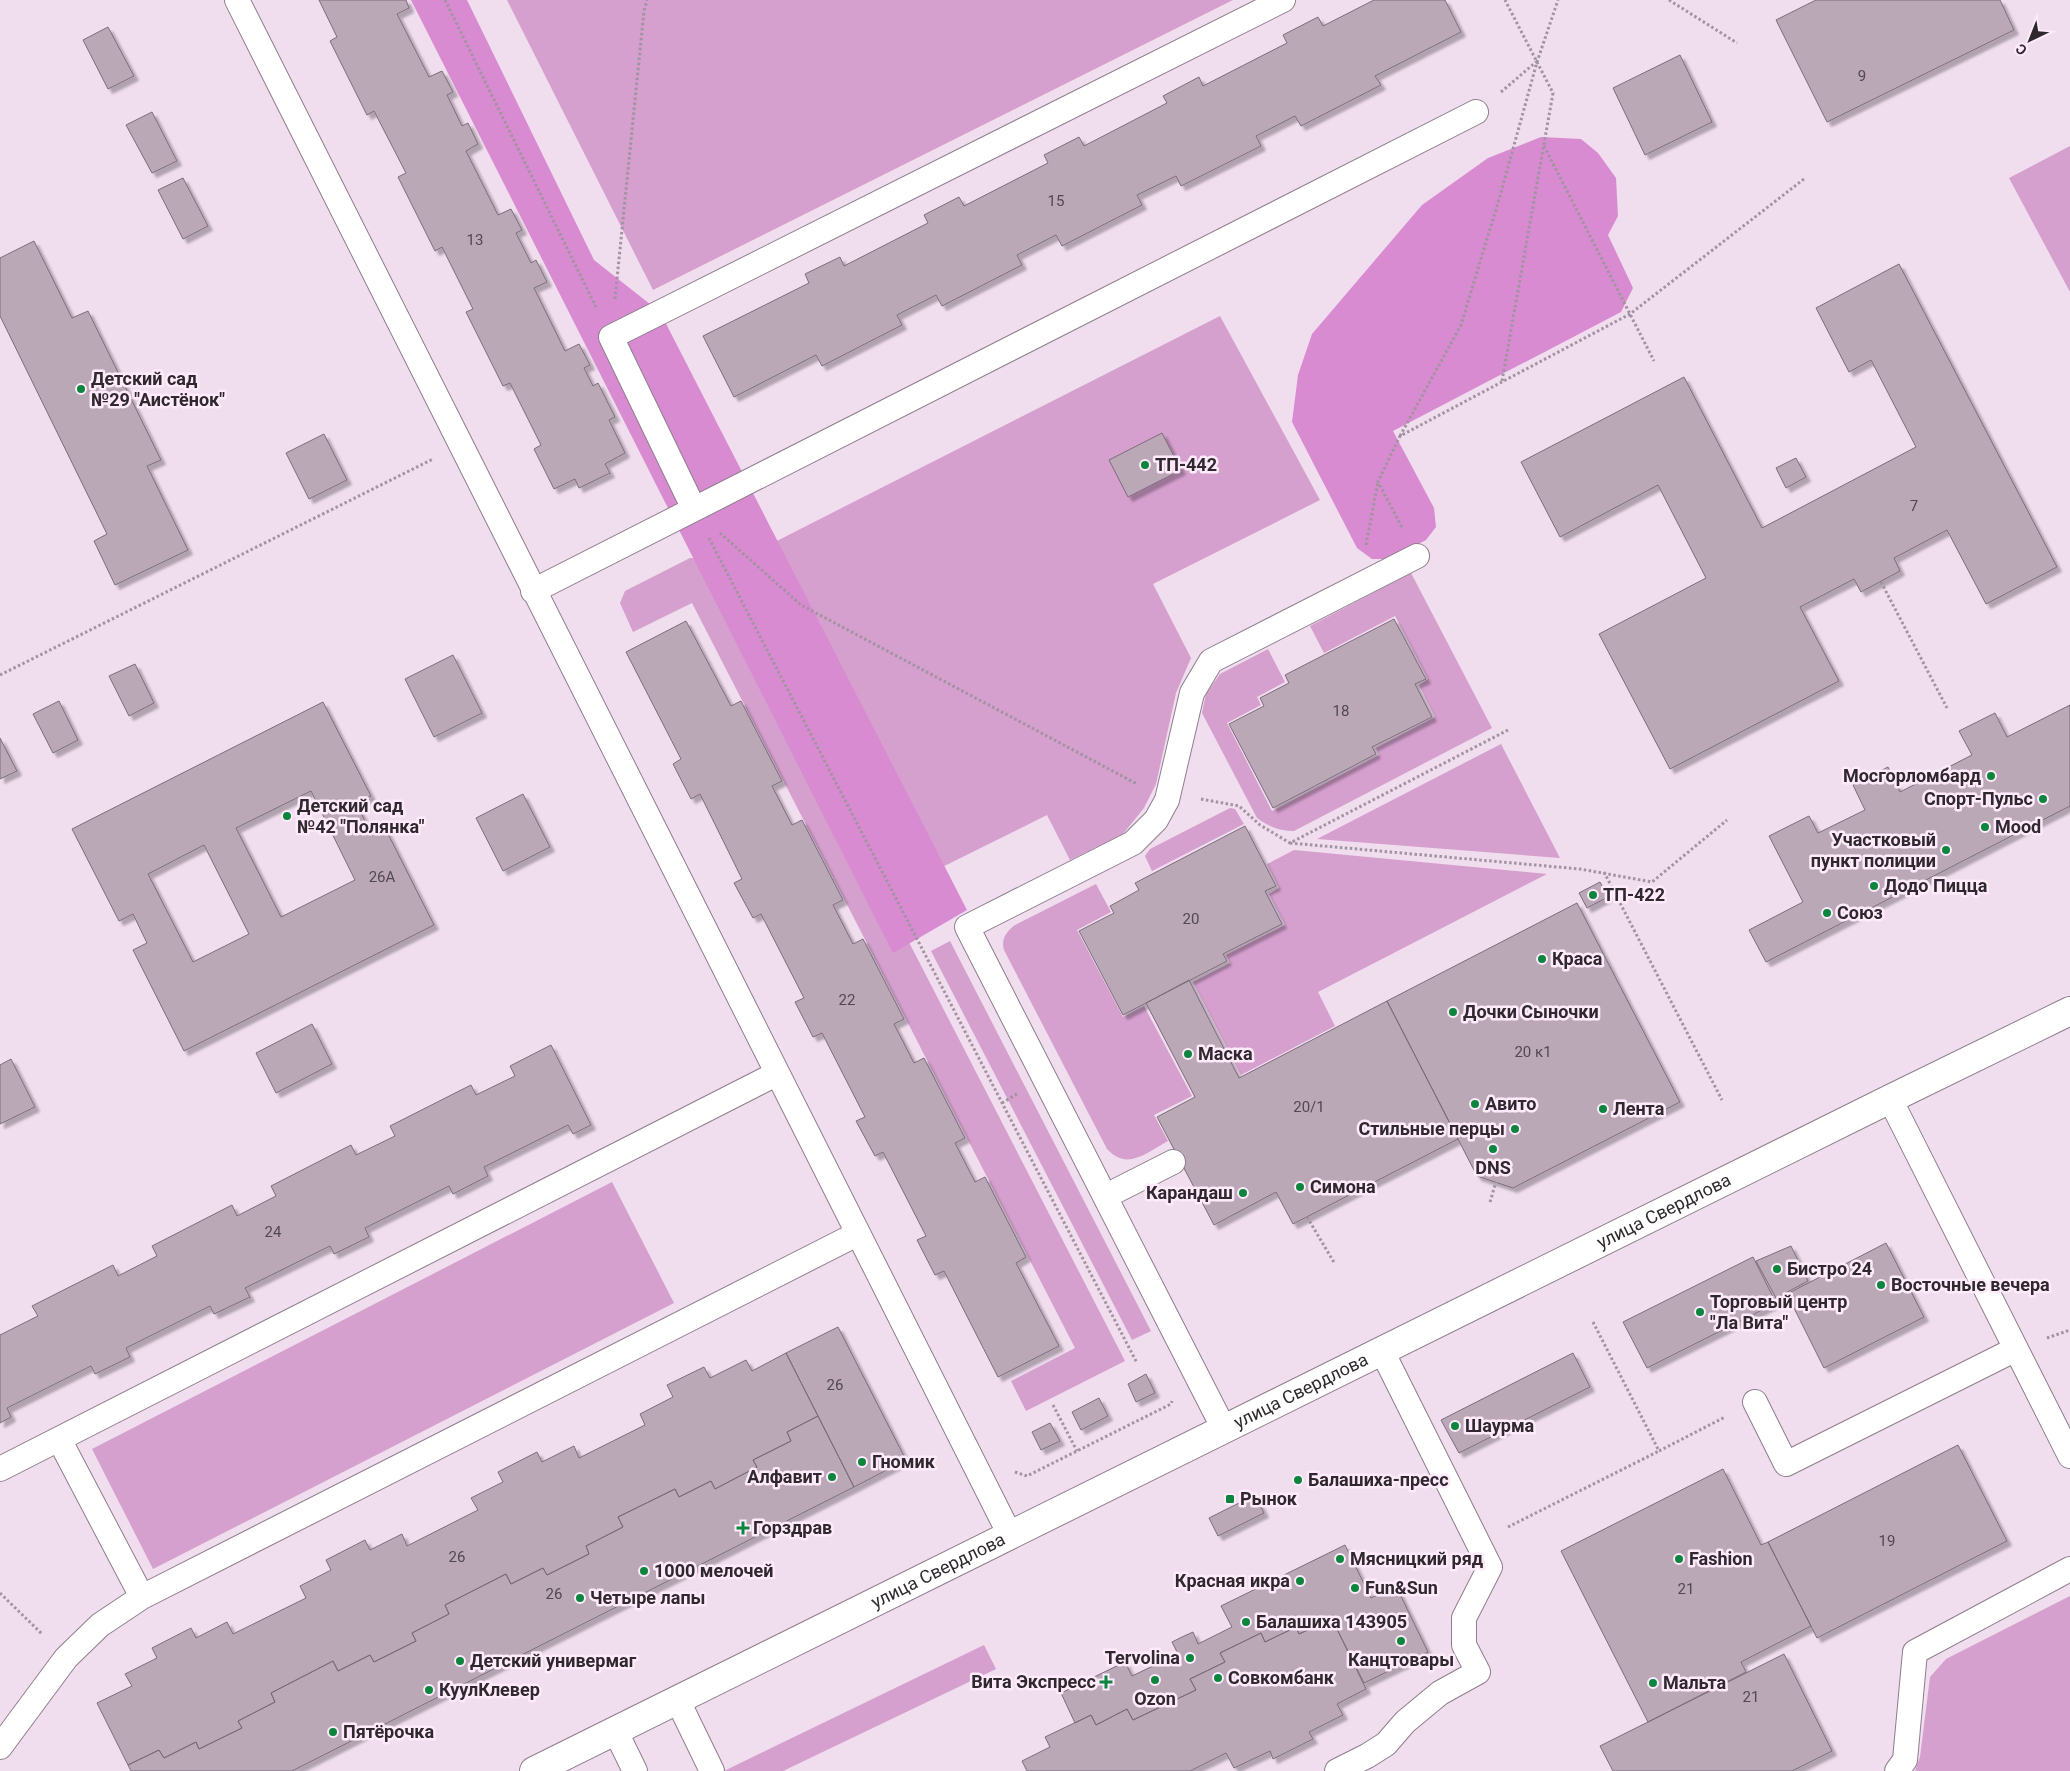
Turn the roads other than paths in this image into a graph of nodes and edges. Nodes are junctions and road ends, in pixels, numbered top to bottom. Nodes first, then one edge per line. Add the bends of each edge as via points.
1 (238, 0) edge
2 (1284, 0) edge
3 (1476, 112) road end
4 (694, 509) junction
5 (1417, 556) road end
6 (533, 590) junction
7 (2070, 1011) edge
8 (776, 1074) junction
9 (1890, 1099) junction
10 (1173, 1162) dead end
11 (1106, 1196) junction
12 (857, 1234) junction
13 (2016, 1349) junction
14 (1382, 1351) junction
15 (1755, 1402) road end
16 (1224, 1429) junction
17 (59, 1439) junction
18 (2070, 1456) edge
19 (0, 1469) edge
20 (1010, 1535) junction
21 (2070, 1569) edge
22 (142, 1597) junction
23 (678, 1699) junction
24 (615, 1730) junction
25 (0, 1747) edge
26 (534, 1771) edge
27 (635, 1771) edge
28 (712, 1771) edge
29 (1337, 1771) edge
30 (1896, 1771) edge

1 - 6 lane
2 - 4 lane via 611,337
3 - 4 lane
4 - 6 lane
5 - 11 lane via 1211,661 1192,693 1167,800 1156,820 1133,843 967,927
6 - 8 lane
7 - 9 main road, улица Свердлова
8 - 12 lane
8 - 17 lane
9 - 13 lane
9 - 14 main road, улица Свердлова
10 - 11 lane
11 - 16 lane
12 - 20 lane
12 - 22 lane
13 - 15 lane via 1786,1464
13 - 18 lane
14 - 16 main road, улица Свердлова
14 - 29 lane via 1490,1567 1464,1618 1464,1645 1478,1672 1440,1693 1405,1722 1386,1744
16 - 20 main road, улица Свердлова
17 - 19 lane
17 - 22 lane
20 - 23 main road, улица Свердлова
21 - 30 lane via 1915,1652 1905,1760
22 - 25 lane via 100,1625 66,1658
23 - 24 main road, улица Свердлова
23 - 28 lane
24 - 26 main road, улица Свердлова
24 - 27 lane

